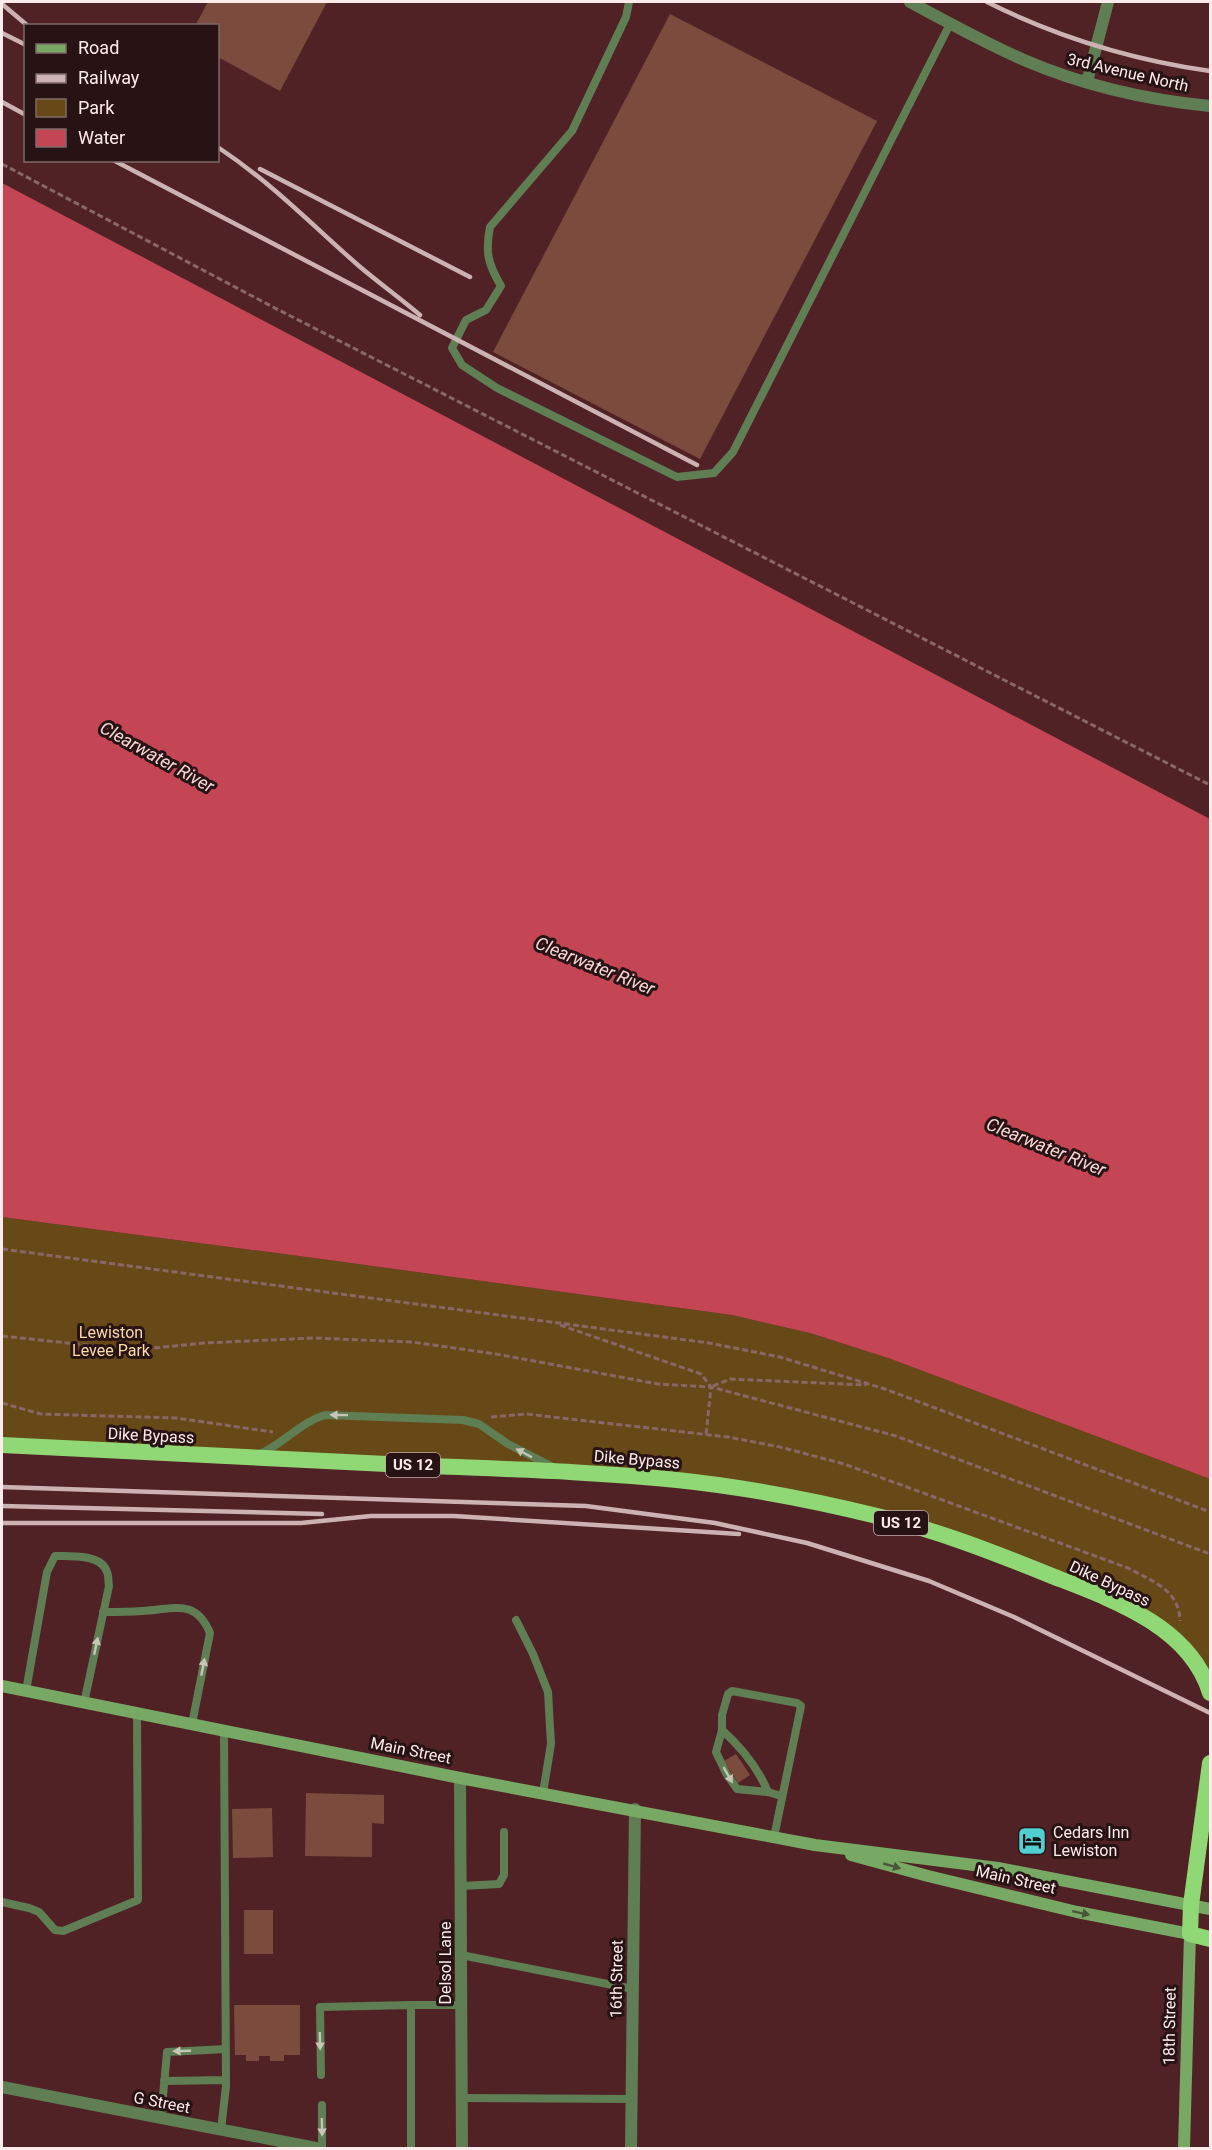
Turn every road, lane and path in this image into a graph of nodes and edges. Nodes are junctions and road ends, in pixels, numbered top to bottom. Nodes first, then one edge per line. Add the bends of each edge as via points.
1 (629, 2) edge
2 (910, 2) edge
3 (1108, 2) edge
4 (950, 24) junction
5 (1087, 82) junction
6 (1210, 106) edge
7 (2, 165) edge
8 (1210, 785) edge
9 (2, 1249) edge
10 (553, 1322) junction
11 (2, 1336) edge
12 (873, 1385) junction
13 (711, 1387) junction
14 (2, 1403) edge
15 (479, 1424) junction
16 (292, 1435) junction
17 (706, 1435) junction
18 (2, 1445) edge
19 (247, 1458) junction
20 (579, 1473) junction
21 (1210, 1512) edge
22 (1210, 1554) edge
23 (103, 1612) junction
24 (516, 1620) dead end
25 (1180, 1620) dead end
26 (2, 1686) edge
27 (1210, 1688) edge
28 (26, 1691) junction
29 (84, 1703) junction
30 (137, 1713) junction
31 (192, 1725) junction
32 (722, 1730) junction
33 (224, 1731) junction
34 (1210, 1763) edge
35 (460, 1778) junction
36 (768, 1792) junction
37 (543, 1793) junction
38 (781, 1796) junction
39 (634, 1809) junction
40 (504, 1832) dead end
41 (774, 1837) junction
42 (815, 1845) junction
43 (461, 1886) junction
44 (2, 1902) edge
45 (1191, 1905) junction
46 (1210, 1909) edge
47 (1190, 1935) junction
48 (1210, 1939) edge
49 (461, 1955) junction
50 (633, 1989) junction
51 (411, 2005) junction
52 (461, 2005) junction
53 (226, 2049) junction
54 (321, 2075) dead end
55 (226, 2080) junction
56 (164, 2081) junction
57 (2, 2087) edge
58 (462, 2098) junction
59 (632, 2099) junction
60 (322, 2105) dead end
61 (161, 2118) junction
62 (221, 2130) junction
63 (315, 2148) edge
64 (411, 2148) edge
65 (462, 2148) edge
66 (631, 2148) edge
67 (1184, 2148) edge

1 - 4 lane via 626,17 572,131 490,227 486,246 501,286 486,310 466,320 452,348 462,365 497,388 678,477 714,473 733,452
2 - 4 street, 3rd Avenue North
3 - 5 street
4 - 5 street, 3rd Avenue North via 1023,60
5 - 6 street, 3rd Avenue North
7 - 8 path
9 - 10 path
10 - 12 path via 709,1343 780,1357
10 - 13 path via 701,1374
11 - 13 path via 134,1350 315,1338 412,1342 658,1384
12 - 13 path via 730,1379
12 - 21 path
13 - 17 path
13 - 22 path via 896,1436
14 - 16 path via 41,1414 176,1418
15 -> 16 lane via 463,1420 325,1415
15 - 17 path via 491,1416 526,1414
20 -> 15 lane via 535,1459
16 - 19 lane
17 - 25 path via 780,1447 844,1464 1128,1568 1165,1588 1179,1603
18 - 19 highway, Dike Bypass / US 12
19 - 20 highway, Dike Bypass / US 12
20 - 27 highway, Dike Bypass / US 12 via 677,1480 786,1497 879,1516 979,1547 1142,1616 1184,1647
23 - 28 lane via 109,1586 107,1570 100,1562 55,1556 47,1572
29 -> 23 lane
31 -> 23 lane via 210,1633 204,1620 192,1610 166,1607
24 - 37 lane via 548,1692 551,1744
26 - 28 main road, Main Street
28 - 29 main road, Main Street
29 - 30 main road, Main Street
30 - 31 main road, Main Street
30 - 44 lane via 138,1900 63,1930 55,1930 39,1912
31 - 33 main road, Main Street
32 - 36 lane via 761,1776
32 -> 36 lane via 716,1752 737,1790
32 - 38 lane via 722,1715 732,1691 797,1702 801,1706
33 - 35 main road, Main Street
33 - 53 lane
34 - 45 highway
35 - 37 main road, Main Street
35 - 43 street, Delsol Lane
36 - 38 lane
37 - 39 main road, Main Street
38 - 41 lane
39 - 41 main road, Main Street
39 - 50 street, 16th Street
40 - 43 lane via 504,1875 499,1884
41 - 42 main road, Main Street
42 - 45 main road, Main Street via 998,1868
42 -> 47 main road, Main Street via 983,1890
43 - 49 street, Delsol Lane
45 - 46 main road, Main Street
45 - 47 highway, 18th Street
47 - 48 highway, Main Street
47 - 67 main road, 18th Street
49 - 50 lane
49 - 52 street, Delsol Lane
50 - 59 street, 16th Street
51 - 52 lane
51 -> 54 lane via 320,2007
51 - 64 lane
52 - 58 street, Delsol Lane
53 - 55 lane
53 -> 56 lane via 167,2052
55 - 56 lane
55 - 62 lane
56 - 61 lane
57 - 61 street, G Street
58 - 59 lane
58 - 65 street, Delsol Lane
59 - 66 street, 16th Street
60 -> 63 lane
61 - 62 street, G Street
62 - 63 street, G Street

